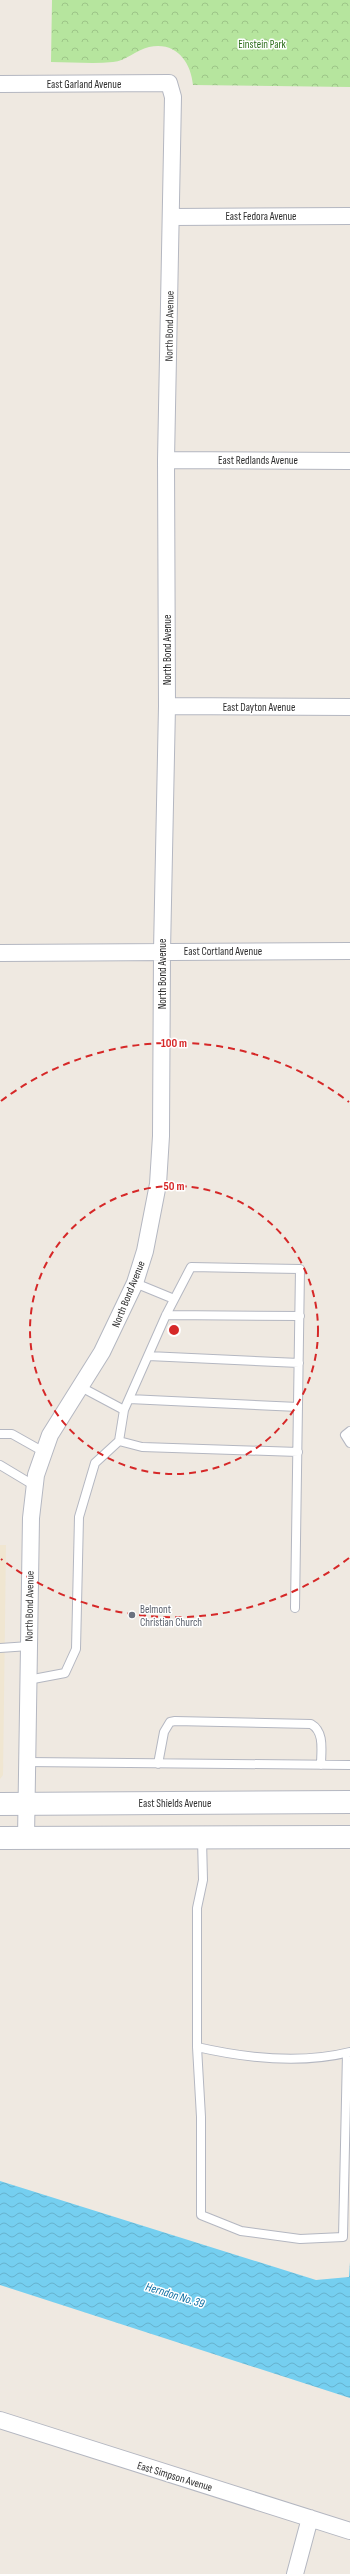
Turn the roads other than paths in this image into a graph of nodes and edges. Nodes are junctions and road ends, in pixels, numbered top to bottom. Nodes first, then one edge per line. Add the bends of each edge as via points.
1 (169, 83) joint
2 (0, 84) edge
3 (350, 216) edge
4 (172, 217) junction
5 (166, 460) junction
6 (350, 461) edge
7 (167, 706) junction
8 (350, 707) edge
9 (162, 951) junction
10 (350, 951) edge
11 (0, 953) edge
12 (135, 1283) junction
13 (174, 1299) junction
14 (166, 1315) junction
15 (300, 1316) junction
16 (148, 1356) junction
17 (299, 1363) junction
18 (79, 1386) junction
19 (129, 1399) junction
20 (298, 1407) junction
21 (124, 1410) junction
22 (350, 1431) edge
23 (0, 1434) edge
24 (119, 1441) junction
25 (350, 1443) edge
26 (44, 1452) junction
27 (298, 1452) junction
28 (0, 1464) edge
29 (35, 1486) junction
30 (295, 1608) dead end
31 (29, 1646) junction
32 (0, 1648) edge
33 (28, 1680) junction
34 (27, 1762) junction
35 (158, 1764) junction
36 (322, 1765) junction
37 (350, 1765) edge
38 (350, 1802) edge
39 (0, 1804) edge
40 (27, 1804) junction
41 (202, 1837) junction
42 (350, 1837) edge
43 (0, 1838) edge
44 (26, 1838) junction
45 (197, 2046) junction
46 (348, 2052) edge
47 (0, 2420) edge
48 (310, 2518) junction
49 (350, 2531) edge
50 (295, 2574) edge

1 - 2 street, East Garland Avenue
1 - 4 street, North Bond Avenue via 173,97
3 - 4 street, East Fedora Avenue
4 - 5 street, North Bond Avenue
5 - 6 street, East Redlands Avenue
5 - 7 street, North Bond Avenue
7 - 8 street, East Dayton Avenue
7 - 9 street, North Bond Avenue
9 - 10 street, East Cortland Avenue
9 - 11 street, East Cortland Avenue
9 - 12 street, North Bond Avenue via 161,1136 158,1184 145,1251
12 - 13 lane
12 - 18 street, North Bond Avenue via 102,1352
13 - 14 lane
13 - 15 lane via 191,1267 300,1269
14 - 15 lane
14 - 16 lane
15 - 17 lane
16 - 17 lane
16 - 19 lane
17 - 20 lane
18 - 21 lane
18 - 26 street, North Bond Avenue via 50,1435
19 - 20 lane
19 - 21 lane
20 - 27 lane
21 - 24 lane
22 - 25 lane via 344,1438
23 - 26 lane via 12,1434
24 - 27 lane via 142,1447
24 - 33 lane via 95,1463 79,1517 76,1650 65,1673
26 - 29 street, North Bond Avenue
27 - 30 lane
28 - 29 lane
29 - 31 street, North Bond Avenue via 30,1518
31 - 32 lane
31 - 33 street, North Bond Avenue
33 - 34 street, North Bond Avenue
34 - 35 lane
34 - 40 street, North Bond Avenue
35 - 36 lane
35 - 36 lane via 166,1726 175,1721 312,1724 317,1727 321,1737
36 - 37 lane
38 - 40 main road, East Shields Avenue
39 - 40 main road, East Shields Avenue
40 - 44 street, North Bond Avenue
41 - 42 main road
41 - 44 main road
41 - 45 lane via 202,1880 197,1908
43 - 44 main road
45 - 46 lane via 235,2056 331,2058
45 - 46 lane via 202,2117 201,2215 241,2231 300,2239 343,2237
47 - 48 street, East Simpson Avenue
48 - 49 street, East Simpson Avenue
48 - 50 street

